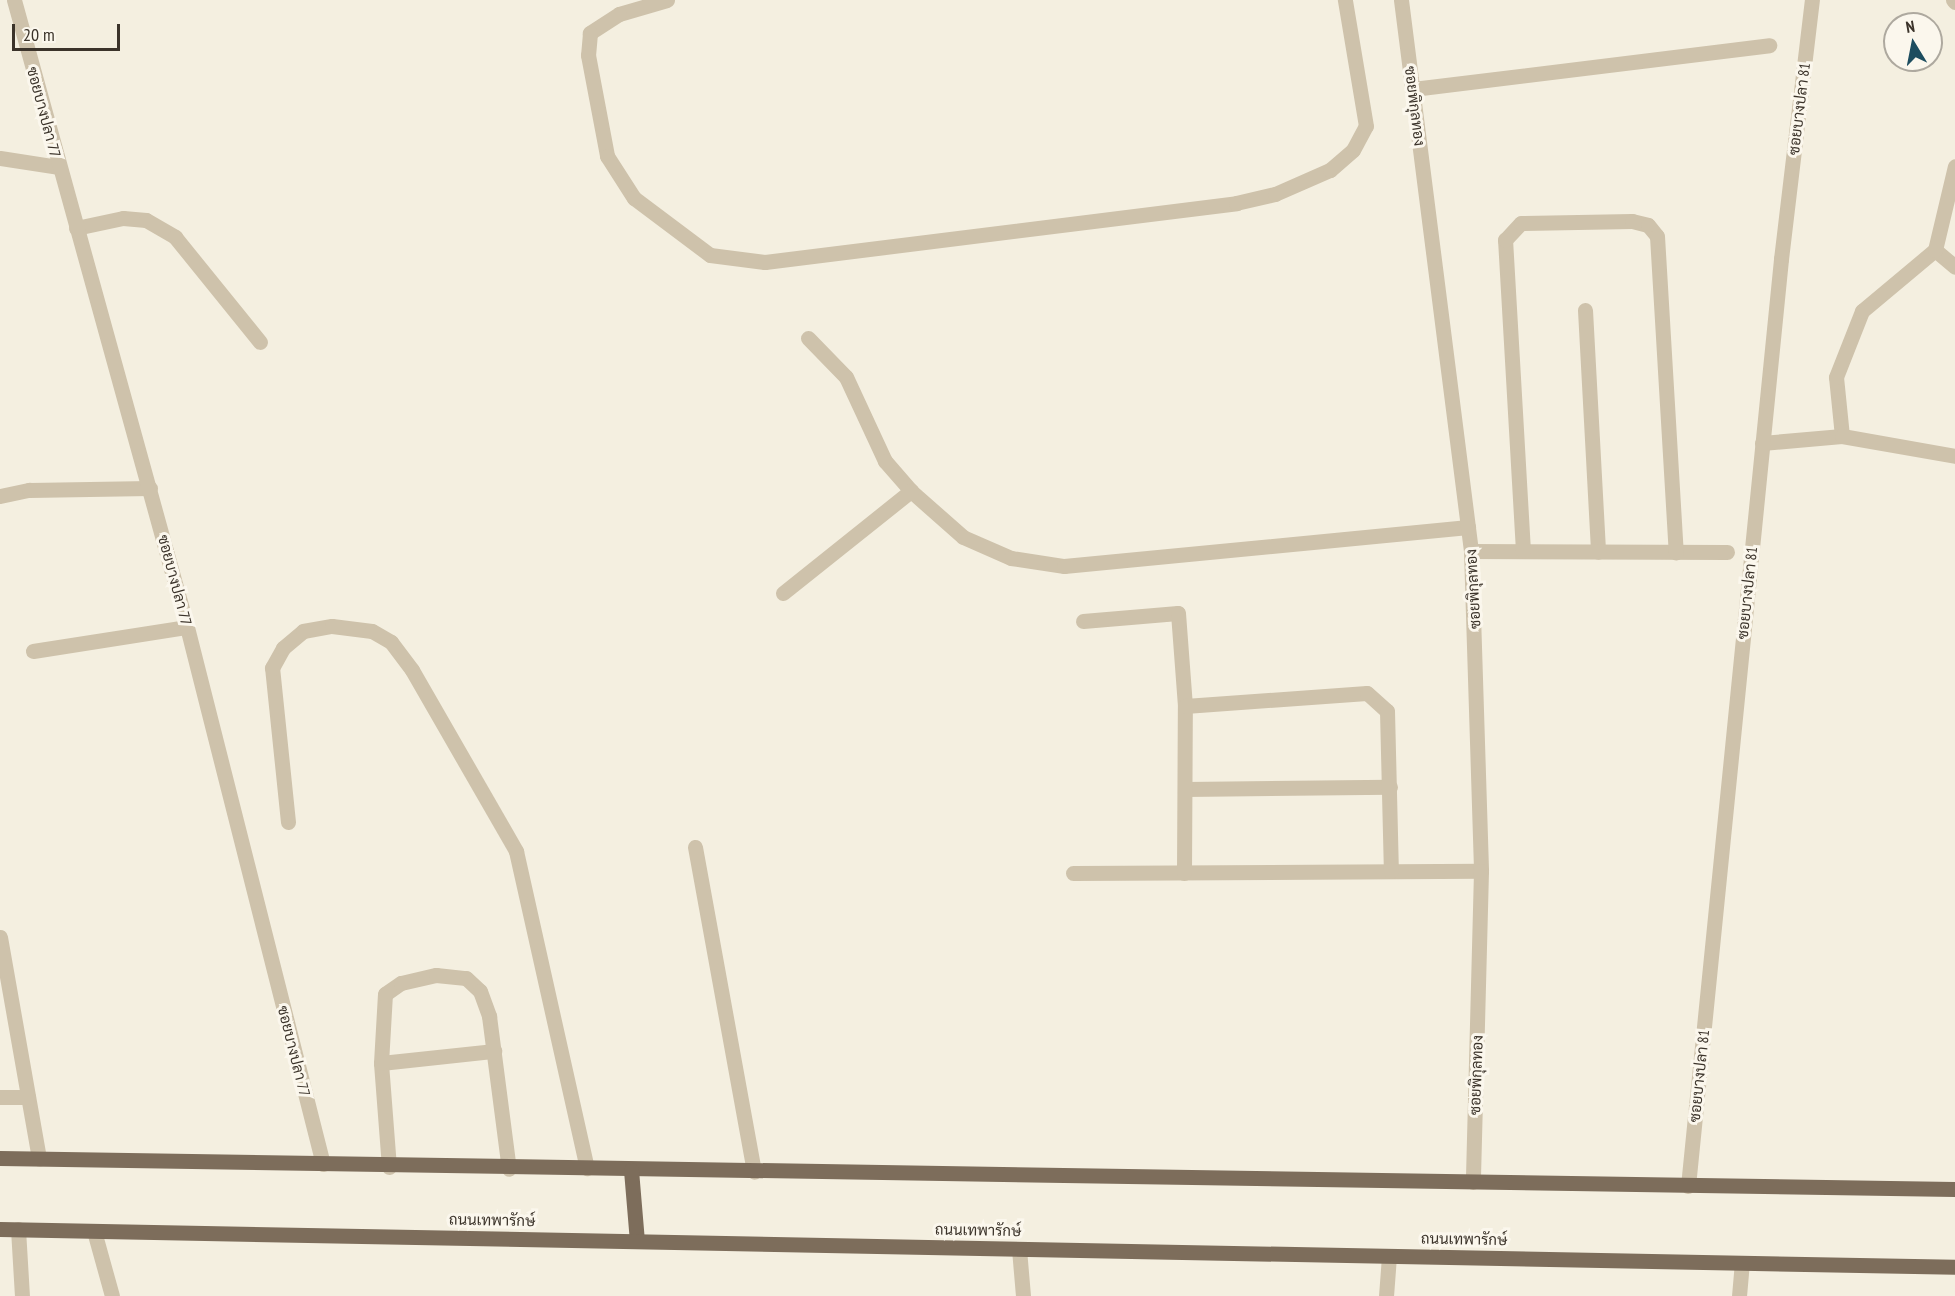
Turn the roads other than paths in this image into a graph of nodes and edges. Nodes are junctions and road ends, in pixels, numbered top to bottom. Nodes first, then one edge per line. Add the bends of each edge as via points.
1 (14, 0) edge
2 (667, 0) edge
3 (1345, 0) edge
4 (1401, 0) edge
5 (1812, 0) edge
6 (1769, 45) dead end
7 (1413, 89) junction
8 (0, 158) edge
9 (1955, 166) edge
10 (59, 167) junction
11 (76, 228) junction
12 (1935, 250) junction
13 (1955, 267) edge
14 (1585, 310) dead end
15 (808, 339) dead end
16 (260, 342) dead end
17 (1842, 436) junction
18 (1762, 443) junction
19 (1955, 456) edge
20 (150, 488) junction
21 (911, 491) junction
22 (0, 496) edge
23 (1468, 527) junction
24 (1523, 551) junction
25 (1471, 552) junction
26 (1598, 552) junction
27 (1676, 552) junction
28 (1727, 552) dead end
29 (783, 593) dead end
30 (1083, 621) dead end
31 (187, 627) junction
32 (33, 651) dead end
33 (1185, 706) junction
34 (1390, 787) junction
35 (1185, 789) junction
36 (288, 822) dead end
37 (695, 847) dead end
38 (1391, 871) junction
39 (1481, 871) junction
40 (1073, 873) dead end
41 (1184, 873) junction
42 (0, 938) edge
43 (494, 1051) junction
44 (381, 1063) junction
45 (0, 1097) edge
46 (28, 1097) junction
47 (0, 1158) edge
48 (39, 1159) junction
49 (323, 1164) junction
50 (389, 1167) junction
51 (587, 1168) junction
52 (509, 1169) junction
53 (631, 1170) junction
54 (754, 1172) junction
55 (1473, 1182) junction
56 (1688, 1186) junction
57 (1955, 1189) edge
58 (0, 1229) edge
59 (18, 1229) junction
60 (94, 1231) junction
61 (637, 1241) junction
62 (1019, 1248) junction
63 (1389, 1256) junction
64 (1742, 1263) junction
65 (1955, 1267) edge
66 (22, 1296) edge
67 (112, 1296) edge
68 (1023, 1296) edge
69 (1386, 1296) edge
70 (1739, 1296) edge

1 - 10 street, ซอยบางปลา 77
2 - 3 street via 619,14 590,33 588,56 607,156 634,198 710,255 765,262 1236,203 1275,194 1330,170 1353,150 1366,126
4 - 7 street, ซอยพิกุลทอง
5 - 18 street, ซอยบางปลา 81
6 - 7 street
7 - 23 street, ซอยพิกุลทอง
8 - 10 street
9 - 12 street
10 - 11 street, ซอยบางปลา 77
11 - 16 street via 123,218 146,220 175,237
11 - 20 street, ซอยบางปลา 77
12 - 13 street
12 - 17 street via 1862,311 1836,377
14 - 26 street
15 - 21 street via 846,377 885,461
17 - 18 street
17 - 19 street
18 - 56 street, ซอยบางปลา 81
20 - 22 street via 52,489
20 - 31 street, ซอยบางปลา 77
21 - 23 street via 963,537 1011,558 1064,566
21 - 29 street
23 - 25 street, ซอยพิกุลทอง
24 - 25 street
24 - 26 street
24 - 27 street via 1505,240 1521,223 1632,221 1648,225 1658,236
25 - 39 street, ซอยพิกุลทอง
26 - 27 street
27 - 28 street
30 - 33 street via 1178,613
31 - 32 street
31 - 49 street, ซอยบางปลา 77
33 - 34 street via 1367,693 1387,711
33 - 35 street
34 - 35 street
34 - 38 street
35 - 41 street
36 - 51 street via 272,668 283,648 303,631 332,626 372,631 391,642 412,670 516,851
37 - 54 street
38 - 39 street
38 - 41 street
39 - 55 street, ซอยพิกุลทอง
40 - 41 street
42 - 46 street
43 - 44 street
43 - 44 street via 480,991 466,978 435,975 401,983 385,994
43 - 52 street
44 - 50 street
45 - 46 street
46 - 48 street
47 - 48 main road
48 - 49 main road
49 - 50 main road
50 - 52 main road
51 - 52 main road
51 - 53 main road
53 - 54 main road
53 - 61 main road
54 - 55 main road
55 - 56 main road
56 - 57 main road
58 - 59 main road, ถนนเทพารักษ์
59 - 60 main road, ถนนเทพารักษ์
59 - 66 street
60 - 61 main road, ถนนเทพารักษ์
60 - 67 street
61 - 62 main road, ถนนเทพารักษ์
62 - 63 main road, ถนนเทพารักษ์
62 - 68 street
63 - 64 main road, ถนนเทพารักษ์
63 - 69 street
64 - 65 main road, ถนนเทพารักษ์
64 - 70 street

